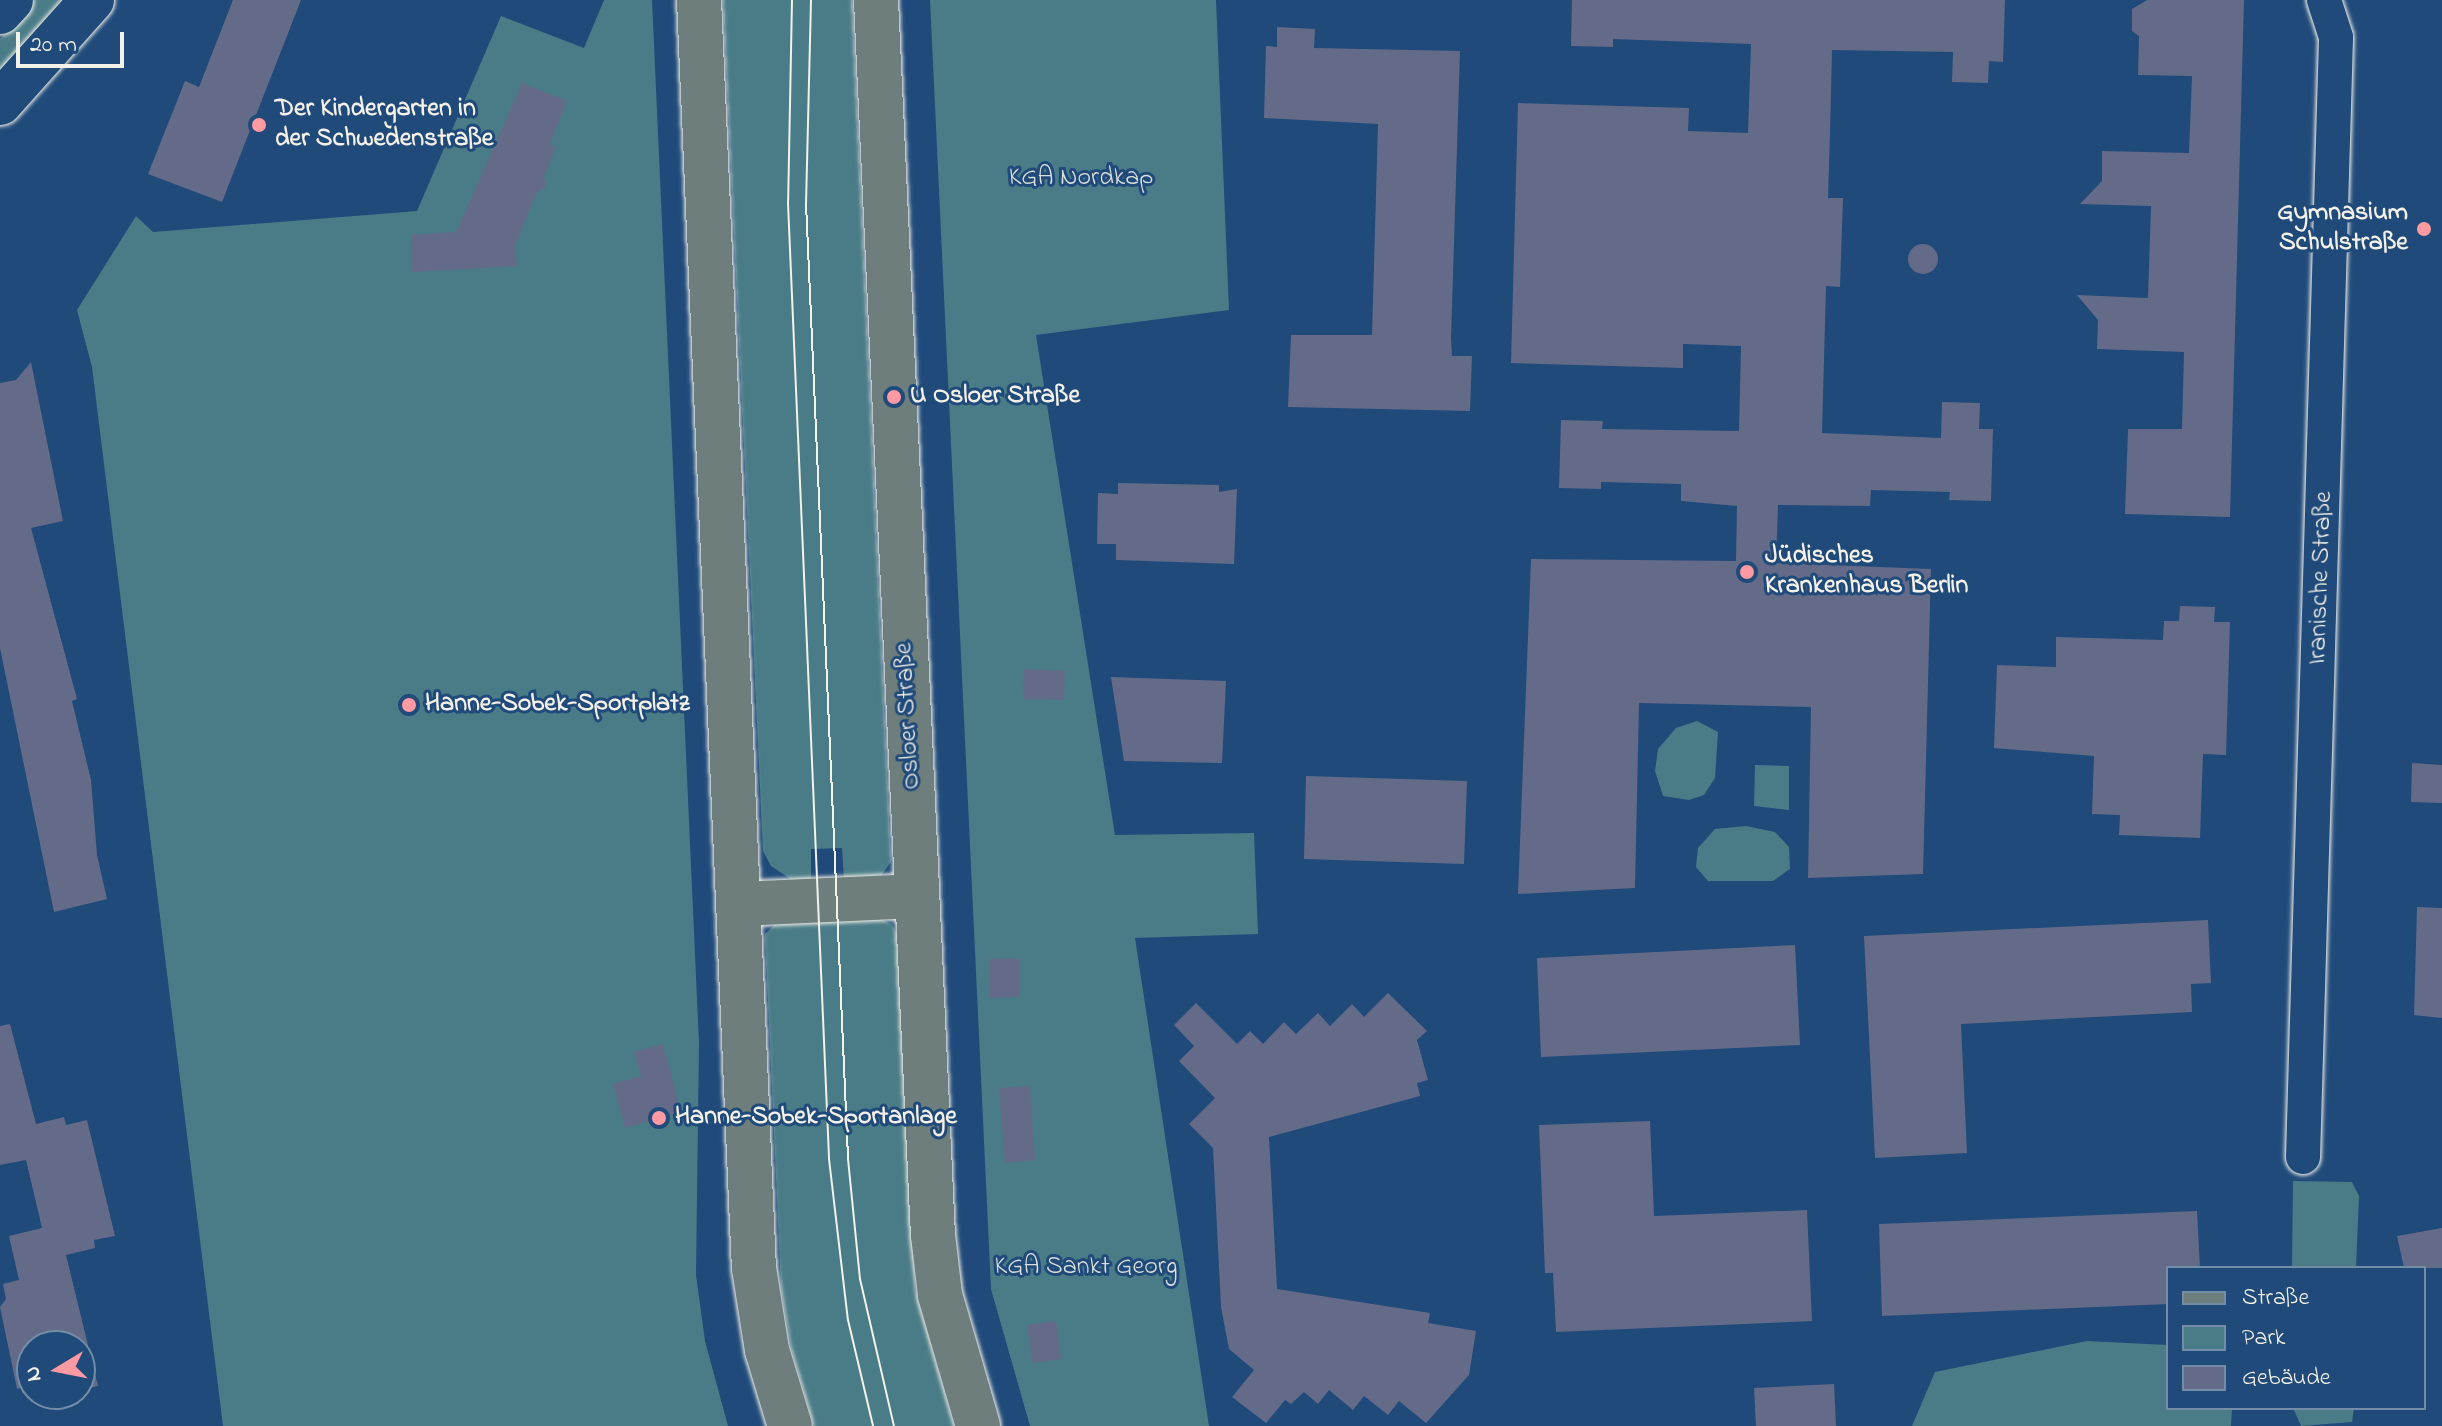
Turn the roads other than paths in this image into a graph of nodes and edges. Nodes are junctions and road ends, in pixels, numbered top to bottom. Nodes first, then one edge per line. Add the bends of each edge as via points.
1 (11, 0) edge
2 (92, 0) edge
3 (699, 0) edge
4 (876, 0) edge
5 (2324, 0) edge
6 (0, 12) edge
7 (10, 92) edge
8 (917, 896) junction
9 (739, 904) junction
10 (2303, 1157) dead end
11 (790, 1426) edge
12 (978, 1426) edge

1 - 6 main road
2 - 7 main road
3 - 9 main road
4 - 8 main road, Osloer Straße
5 - 10 street, Iranische Straße via 2336,37
8 - 9 main road
8 - 12 main road, Osloer Straße via 935,1266
9 - 11 main road via 754,1268 767,1350

